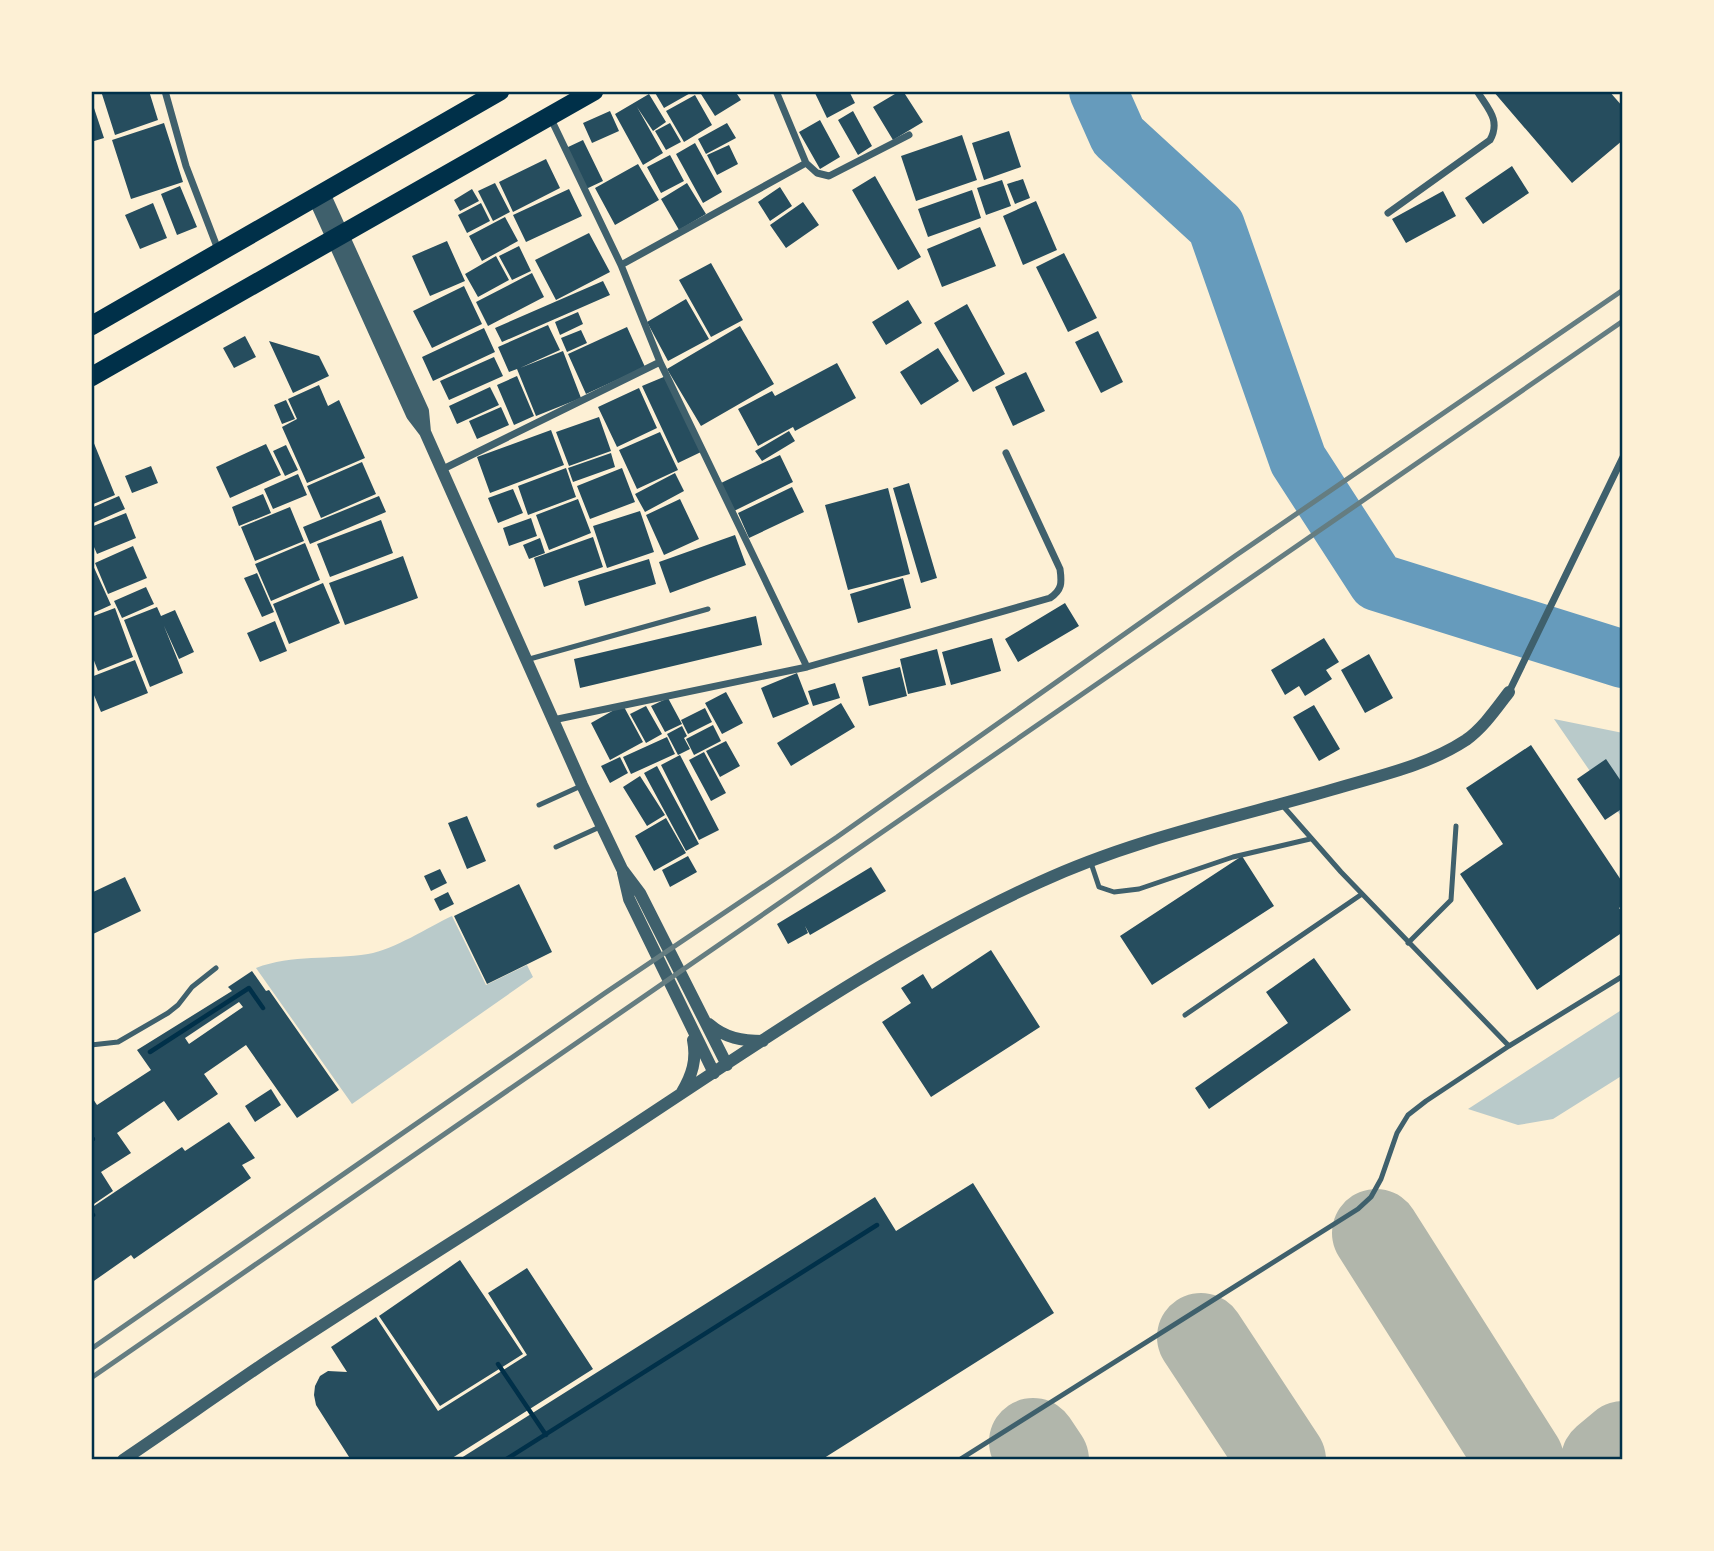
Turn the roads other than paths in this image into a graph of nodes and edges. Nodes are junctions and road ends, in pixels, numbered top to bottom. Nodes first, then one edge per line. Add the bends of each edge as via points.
1 (164, 91) edge
2 (500, 91) edge
3 (594, 91) edge
4 (776, 91) edge
5 (1478, 91) edge
6 (550, 117) junction
7 (909, 135) dead end
8 (806, 163) junction
9 (319, 196) junction
10 (1388, 213) dead end
11 (338, 237) junction
12 (219, 252) junction
13 (621, 265) junction
14 (91, 326) edge
15 (660, 362) junction
16 (91, 377) edge
17 (1006, 453) dead end
18 (1623, 457) edge
19 (441, 470) junction
20 (708, 609) dead end
21 (526, 660) junction
22 (807, 667) junction
23 (1508, 692) joint
24 (552, 720) junction
25 (582, 785) junction
26 (1282, 804) junction
27 (539, 805) dead end
28 (602, 826) junction
29 (1456, 826) dead end
30 (1310, 839) junction
31 (556, 847) dead end
32 (1090, 861) junction
33 (622, 869) junction
34 (1362, 894) junction
35 (1408, 943) junction
36 (216, 968) dead end
37 (1623, 976) edge
38 (1185, 1015) dead end
39 (704, 1019) junction
40 (691, 1026) junction
41 (764, 1041) junction
42 (91, 1045) edge
43 (1509, 1046) junction
44 (727, 1065) junction
45 (714, 1073) junction
46 (681, 1094) junction
47 (123, 1460) edge
48 (959, 1460) edge

1 - 12 street
2 - 9 highway
3 - 6 highway
4 - 8 street
5 - 10 street via 1494,119 1490,140
6 - 11 highway
6 - 13 street
7 - 8 street via 829,176
8 - 13 street
9 - 11 street
9 - 12 highway
11 - 16 highway
11 - 19 street via 412,415 425,432
12 - 14 highway
13 - 15 street
15 - 19 street
15 - 22 street
17 - 22 street via 1060,569 1059,592 1040,602
18 - 23 street
19 - 21 street
20 - 21 lane
21 - 24 street
22 - 24 street
23 - 26 street via 1469,737 1442,754
24 - 25 street
25 - 27 lane
25 - 28 street
26 - 30 lane
26 - 32 street
28 - 31 lane
28 - 33 street
29 - 35 lane via 1451,900
30 - 32 lane via 1233,857 1139,889 1114,892 1099,887
30 - 34 lane
32 - 41 street via 955,925
33 - 39 street via 640,893
33 - 40 street via 629,899
34 - 35 lane
34 - 38 lane
35 - 43 lane
36 - 42 lane via 158,1019 118,1042
37 - 43 lane
39 - 41 street via 732,1038
39 - 44 street
40 - 45 street
40 - 46 street via 695,1062
41 - 44 street
43 - 48 lane via 1408,1115 1381,1180 1357,1209
44 - 45 street
45 - 46 street
46 - 47 street via 269,1360

